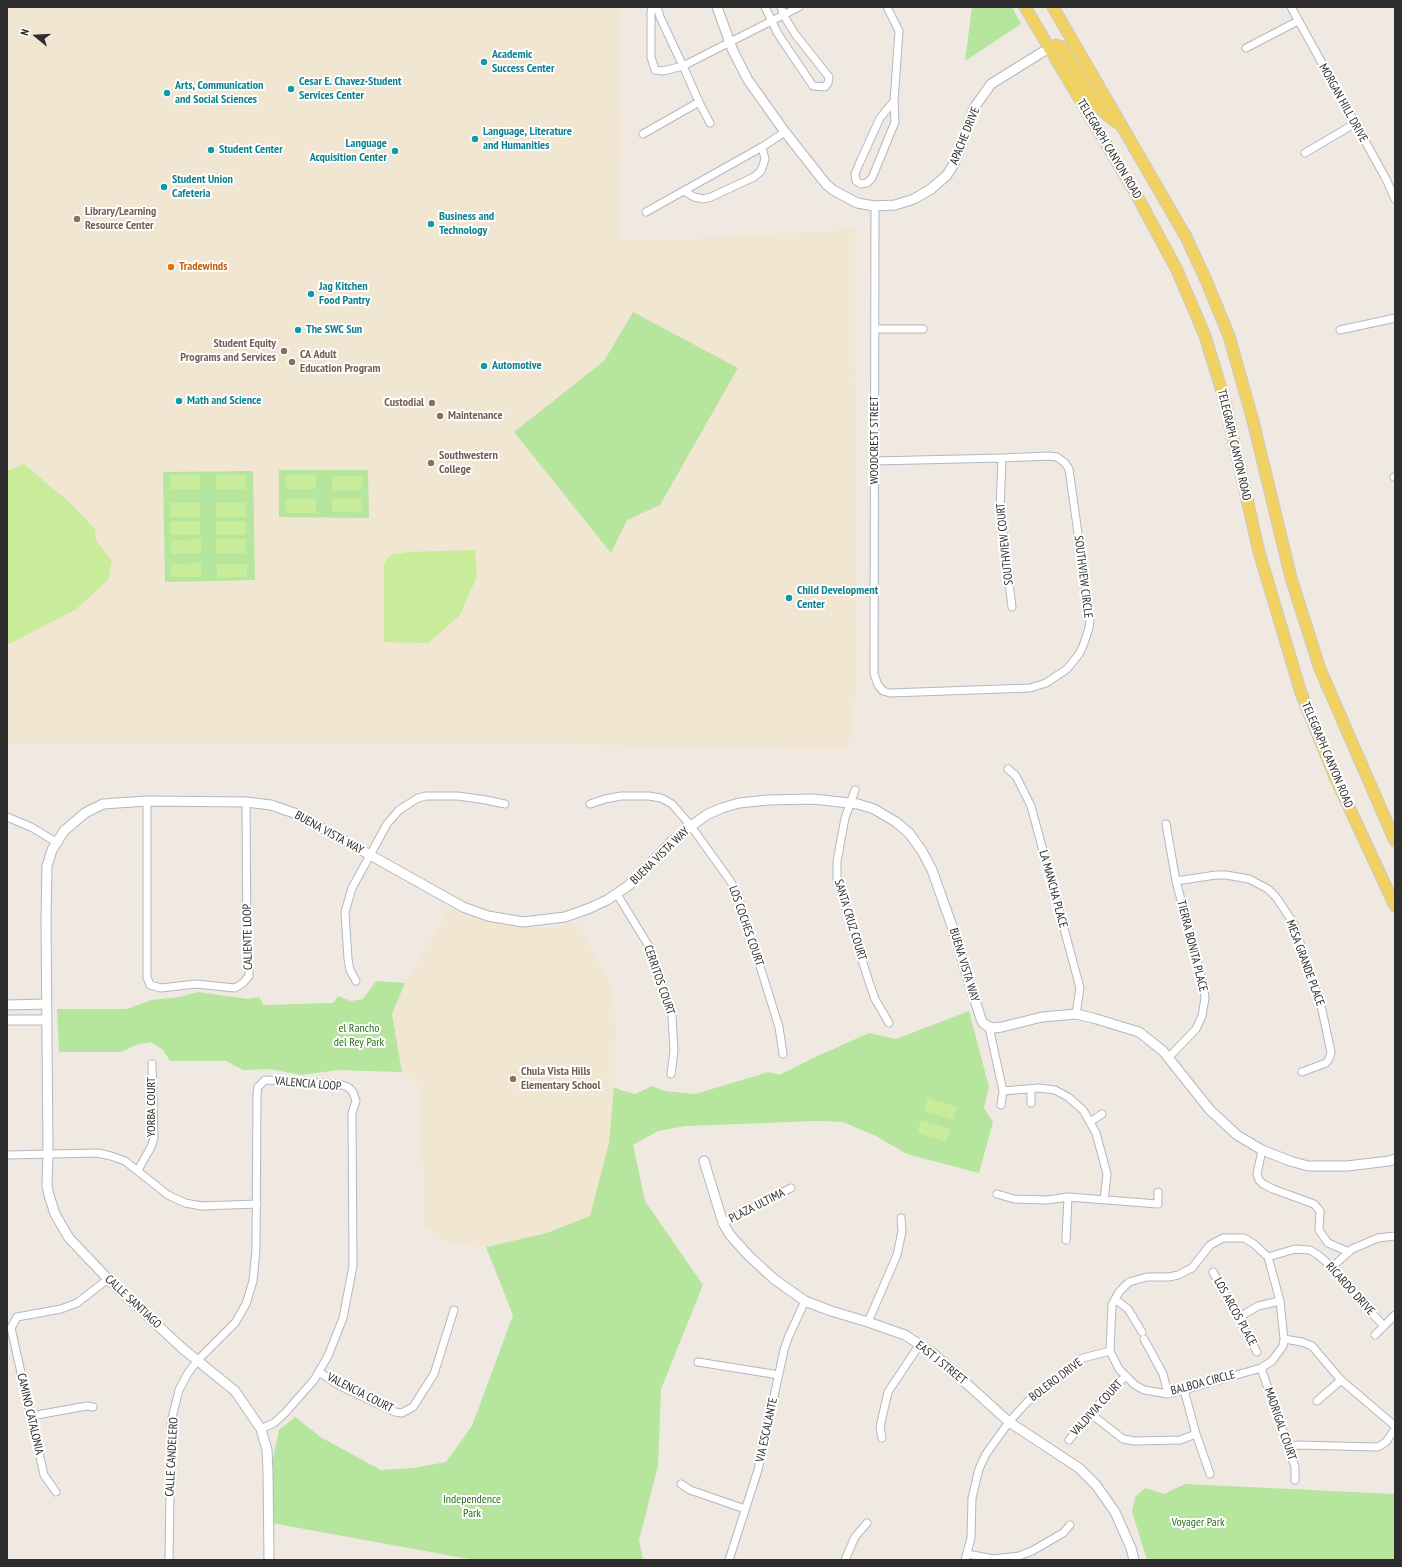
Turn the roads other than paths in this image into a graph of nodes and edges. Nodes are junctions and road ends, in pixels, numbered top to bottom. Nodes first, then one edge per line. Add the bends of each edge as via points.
1 (652, 7) edge
2 (657, 7) edge
3 (717, 7) edge
4 (765, 7) edge
5 (781, 7) edge
6 (799, 7) edge
7 (887, 7) edge
8 (1025, 7) edge
9 (1053, 7) edge
10 (1290, 7) edge
11 (784, 16) junction
12 (772, 22) junction
13 (1298, 22) junction
14 (730, 43) junction
15 (1049, 48) junction
16 (1246, 48) dead end
17 (683, 66) junction
18 (894, 101) junction
19 (699, 102) junction
20 (710, 124) dead end
21 (1354, 124) junction
22 (1124, 128) junction
23 (785, 132) junction
24 (643, 134) dead end
25 (762, 147) junction
26 (1305, 153) dead end
27 (684, 191) junction
28 (1395, 199) edge
29 (875, 206) junction
30 (646, 212) dead end
31 (1395, 318) edge
32 (875, 329) junction
33 (922, 329) dead end
34 (1340, 330) dead end
35 (1002, 458) junction
36 (876, 461) junction
37 (1012, 607) dead end
38 (874, 674) joint
39 (1008, 769) dead end
40 (855, 790) dead end
41 (147, 801) junction
42 (246, 802) junction
43 (850, 802) junction
44 (505, 804) dead end
45 (590, 804) dead end
46 (7, 818) edge
47 (1166, 824) dead end
48 (691, 826) junction
49 (1395, 841) edge
50 (56, 842) junction
51 (370, 855) junction
52 (1176, 881) junction
53 (617, 894) junction
54 (1395, 906) edge
55 (356, 981) dead end
56 (46, 1004) junction
57 (7, 1005) edge
58 (1076, 1014) junction
59 (7, 1020) edge
60 (47, 1020) junction
61 (889, 1023) dead end
62 (988, 1027) junction
63 (783, 1054) dead end
64 (1169, 1057) junction
65 (152, 1064) dead end
66 (1302, 1072) dead end
67 (671, 1074) dead end
68 (1031, 1089) junction
69 (1003, 1091) junction
70 (1031, 1103) dead end
71 (1001, 1106) dead end
72 (1102, 1114) dead end
73 (1090, 1122) junction
74 (1262, 1150) junction
75 (48, 1153) junction
76 (7, 1155) edge
77 (1395, 1159) edge
78 (704, 1161) dead end
79 (138, 1170) junction
80 (791, 1188) dead end
81 (1158, 1192) dead end
82 (997, 1194) dead end
83 (1068, 1197) junction
84 (1104, 1200) junction
85 (257, 1204) junction
86 (902, 1218) dead end
87 (723, 1223) junction
88 (1395, 1236) edge
89 (1066, 1240) dead end
90 (1349, 1252) junction
91 (1268, 1257) junction
92 (1332, 1267) junction
93 (1213, 1272) dead end
94 (108, 1279) junction
95 (1115, 1299) junction
96 (805, 1301) junction
97 (1280, 1301) junction
98 (454, 1310) dead end
99 (1395, 1315) edge
100 (1238, 1318) junction
101 (868, 1322) junction
102 (1384, 1326) junction
103 (1375, 1335) dead end
104 (1284, 1339) junction
105 (920, 1344) junction
106 (1110, 1351) junction
107 (1257, 1352) dead end
108 (198, 1360) junction
109 (698, 1362) dead end
110 (1261, 1368) junction
111 (319, 1372) junction
112 (779, 1375) junction
113 (1126, 1376) junction
114 (1341, 1380) junction
115 (1184, 1390) junction
116 (1168, 1394) junction
117 (1317, 1401) dead end
118 (93, 1407) dead end
119 (1091, 1414) junction
120 (30, 1416) junction
121 (1009, 1422) junction
122 (1395, 1426) edge
123 (261, 1429) junction
124 (1395, 1429) edge
125 (1196, 1434) junction
126 (882, 1438) dead end
127 (1069, 1440) dead end
128 (1288, 1449) junction
129 (1210, 1474) dead end
130 (1295, 1480) dead end
131 (681, 1484) dead end
132 (56, 1492) dead end
133 (745, 1509) junction
134 (867, 1523) dead end
135 (1070, 1525) dead end
136 (966, 1557) edge
137 (169, 1560) edge
138 (269, 1560) edge
139 (729, 1560) edge
140 (845, 1560) edge
141 (1134, 1560) edge

1 - 17 street via 651,57 656,70 663,71
2 - 17 street
3 - 14 street, APACHE DRIVE
4 - 12 street
5 - 11 street
6 - 11 street
7 - 18 street via 899,31
8 - 15 main road, TELEGRAPH CANYON ROAD
9 - 22 main road, TELEGRAPH CANYON ROAD
10 - 13 street, MORGAN HILL DRIVE
11 - 12 street
11 - 12 street via 829,77 825,87 814,86
12 - 14 street
13 - 16 street
13 - 21 street, MORGAN HILL DRIVE
14 - 17 street
14 - 23 street, APACHE DRIVE via 748,80
15 - 22 main road via 1056,45 1062,47 1095,103
15 - 29 street, APACHE DRIVE via 991,84 974,108 948,175 914,200 895,205
15 - 54 main road, TELEGRAPH CANYON ROAD via 1140,200 1177,270 1205,336 1224,398 1259,552 1301,693 1335,777
17 - 19 street
18 - 18 street via 880,118 855,174 856,181 861,184 872,178 895,122
19 - 20 street
19 - 24 street
21 - 26 street
21 - 28 street, MORGAN HILL DRIVE
22 - 49 main road, TELEGRAPH CANYON ROAD via 1186,237 1229,336 1253,421 1291,578 1320,669
23 - 25 street
23 - 29 street, APACHE DRIVE via 833,190 853,201
25 - 27 street
25 - 27 street via 765,159 761,171 754,176 703,199 694,198
27 - 30 street
29 - 32 street, WOODCREST STREET
31 - 34 street
32 - 33 street
32 - 36 street, WOODCREST STREET
35 - 36 street, SOUTHVIEW CIRCLE
35 - 37 street, SOUTHVIEW COURT via 1000,510
35 - 38 street, SOUTHVIEW CIRCLE via 1053,456 1062,460 1070,469 1090,619 1087,637 1079,654 1061,674 1046,683 1030,688 890,693 883,691
36 - 38 street, WOODCREST STREET
39 - 58 street, LA MANCHA PLACE via 1016,776 1031,806 1080,988
40 - 43 street, SANTA CRUZ COURT
41 - 42 street, BUENA VISTA WAY
41 - 42 street, CALIENTE LOOP via 147,977 150,985 161,988 196,984 235,988 249,976
41 - 50 street, BUENA VISTA WAY via 104,804 85,813
42 - 51 street, BUENA VISTA WAY via 271,805 297,814
43 - 48 street, BUENA VISTA WAY via 813,799 739,803 708,814
43 - 61 street, SANTA CRUZ COURT via 838,857 837,881 875,999
43 - 62 street, BUENA VISTA WAY via 874,809 890,818 909,833 922,851 932,870 958,943 981,1019
44 - 51 street via 458,796 418,798 399,810 387,824
45 - 48 street, LOS COCHES COURT via 621,796 661,798 672,804
46 - 50 street via 31,827
47 - 52 street, TIERRA BONITA PLACE
48 - 53 street, BUENA VISTA WAY
48 - 63 street, LOS COCHES COURT via 731,882 740,902 779,1027
50 - 56 street, BUENA VISTA WAY via 46,874
51 - 53 street, BUENA VISTA WAY via 464,907 488,916 516,921 565,917
51 - 55 street via 352,888 345,912 348,959
52 - 64 street, TIERRA BONITA PLACE via 1205,998 1202,1016 1196,1029
52 - 66 street, MESA GRANDE PLACE via 1216,875 1249,879 1268,889 1276,897 1294,924 1322,1010 1331,1052 1326,1063
53 - 67 street, CERRITOS COURT via 648,945 672,1016 674,1052
56 - 57 street
56 - 60 street, BUENA VISTA WAY
58 - 62 street via 1042,1017
58 - 64 street via 1139,1032
59 - 60 street
60 - 75 street, CALLE SANTIAGO
62 - 69 street
64 - 74 street via 1210,1110 1237,1135
65 - 79 street, YORBA COURT via 154,1138
68 - 69 street
68 - 70 street
68 - 73 street via 1055,1090 1068,1097 1083,1110
69 - 71 street
72 - 73 street
73 - 84 street via 1096,1133 1107,1174
74 - 77 street via 1308,1166 1347,1166
74 - 90 street via 1257,1174 1259,1180 1273,1189 1314,1204 1320,1211 1319,1230 1328,1243
75 - 76 street
75 - 79 street via 105,1154 125,1161
75 - 94 street, CALLE SANTIAGO via 47,1186 55,1214 69,1238
78 - 87 street, EAST J STREET
79 - 85 street via 168,1195 185,1203 202,1206
80 - 87 street, PLAZA ULTIMA
81 - 84 street via 1158,1204
82 - 83 street via 1014,1199 1047,1200
83 - 84 street
83 - 89 street
85 - 108 street, VALENCIA LOOP via 255,1263 248,1299 235,1323
85 - 111 street, VALENCIA LOOP via 258,1088 265,1080 339,1084 348,1087 356,1101 352,1113 353,1266 343,1318 334,1344
86 - 101 street via 897,1255
87 - 96 street, EAST J STREET via 749,1256 774,1279
88 - 90 street via 1378,1238 1352,1248
90 - 92 street
91 - 92 street, RICARDO DRIVE via 1283,1252 1310,1250
91 - 95 street, BALBOA CIRCLE via 1244,1238 1223,1238 1210,1245 1192,1268 1178,1275 1147,1277 1129,1282
91 - 97 street
92 - 102 street, RICARDO DRIVE via 1338,1277
93 - 100 street, LOS ARCOS PLACE
94 - 108 street, CALLE SANTIAGO
94 - 120 street, CAMINO CATALONIA via 77,1303 60,1309 17,1316 11,1328
95 - 106 street, BALBOA CIRCLE via 1112,1305
95 - 116 street via 1128,1309 1143,1335 1163,1374
96 - 101 street, EAST J STREET
96 - 112 street, VIA ESCALANTE via 788,1338
97 - 100 street via 1258,1306
97 - 104 street
98 - 111 street, VALENCIA COURT via 434,1374 413,1407 402,1413 340,1386
99 - 102 street
100 - 107 street, LOS ARCOS PLACE
101 - 105 street, EAST J STREET via 905,1335
102 - 103 street
104 - 110 street, BALBOA CIRCLE via 1283,1346 1272,1361
104 - 114 street via 1312,1346
105 - 121 street, EAST J STREET
105 - 126 street via 888,1392 880,1427
106 - 113 street, BALBOA CIRCLE via 1119,1369
106 - 121 street, BOLERO DRIVE via 1083,1358 1028,1401
108 - 123 street, CALLE SANTIAGO via 235,1391
108 - 137 street, CALLE CANDELERO via 179,1390 171,1422
109 - 112 street
110 - 115 street, BALBOA CIRCLE
110 - 128 street, MADRIGAL COURT
111 - 123 street, VALENCIA LOOP via 285,1413 274,1423
112 - 133 street, VIA ESCALANTE via 758,1470
113 - 116 street, BALBOA CIRCLE via 1144,1390
113 - 119 street, VALDIVIA COURT
114 - 117 street
114 - 122 street
115 - 116 street, BALBOA CIRCLE
115 - 125 street
118 - 120 street
119 - 125 street via 1123,1439 1180,1440
119 - 127 street, VALDIVIA COURT
120 - 132 street, CAMINO CATALONIA via 44,1475
121 - 136 street, BOLERO DRIVE via 986,1454 979,1469 972,1498 970,1538
121 - 141 street, EAST J STREET via 1079,1468 1096,1485 1115,1512
123 - 138 street, CALLE SANTIAGO via 267,1450
124 - 128 street via 1386,1442 1378,1447 1296,1446
125 - 129 street
128 - 130 street, MADRIGAL COURT via 1295,1467
131 - 133 street via 690,1490
133 - 139 street, VIA ESCALANTE
134 - 140 street via 855,1537
135 - 136 street via 1063,1533 1019,1556 994,1559

